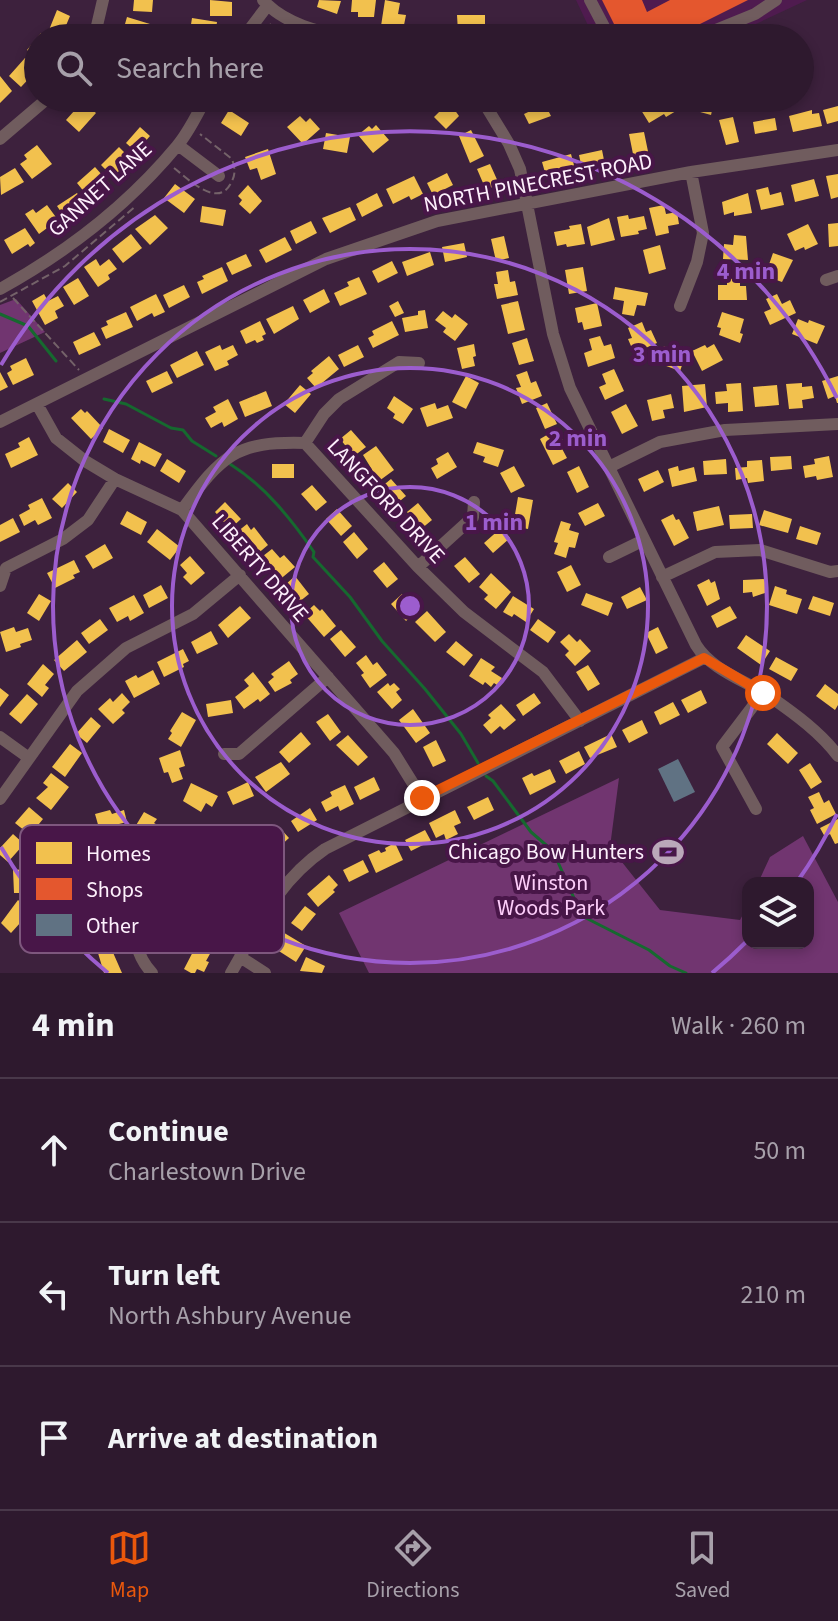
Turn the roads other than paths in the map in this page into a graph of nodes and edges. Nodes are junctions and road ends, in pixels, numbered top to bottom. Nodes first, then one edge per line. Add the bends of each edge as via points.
1 (103, 0) edge
2 (590, 0) edge
3 (776, 0) edge
4 (266, 3) edge
5 (97, 24) edge
6 (252, 24) edge
7 (301, 24) edge
8 (603, 24) edge
9 (730, 24) edge
10 (32, 112) edge
11 (198, 112) edge
12 (489, 112) edge
13 (0, 139) edge
14 (178, 145) junction
15 (838, 150) edge
16 (691, 172) junction
17 (219, 176) dead end
18 (527, 205) junction
19 (0, 289) edge
20 (680, 306) dead end
21 (419, 363) dead end
22 (37, 404) junction
23 (0, 422) edge
24 (838, 424) edge
25 (305, 443) junction
26 (609, 467) junction
27 (115, 479) junction
28 (474, 502) dead end
29 (182, 510) junction
30 (644, 540) junction
31 (609, 557) dead end
32 (418, 567) junction
33 (838, 571) edge
34 (240, 575) junction
35 (662, 577) junction
36 (0, 586) edge
37 (704, 658) junction
38 (328, 677) junction
39 (763, 693) junction
40 (580, 721) junction
41 (0, 737) edge
42 (836, 748) edge
43 (224, 754) dead end
44 (29, 758) junction
45 (422, 798) junction
46 (0, 799) edge
47 (756, 809) dead end
48 (284, 886) edge
49 (139, 953) edge
50 (242, 953) edge
51 (240, 957) junction
52 (152, 973) edge
53 (231, 973) edge
54 (265, 973) edge

1 - 5 street
2 - 8 street
3 - 9 street
4 - 6 street
4 - 7 street
10 - 13 street
11 - 14 street, GANNET LANE
12 - 18 street via 516,159
14 - 17 street
14 - 19 street, GANNET LANE via 83,236
15 - 16 street, NORTH PINECREST ROAD
16 - 18 street, NORTH PINECREST ROAD
16 - 20 street via 703,233
18 - 22 street, NORTH PINECREST ROAD via 437,221 326,259
18 - 26 street via 563,369
21 - 25 street via 399,362 339,399
22 - 23 street, NORTH PINECREST ROAD
22 - 27 street, LIBERTY DRIVE via 56,438
24 - 26 street via 725,430 660,442
25 - 29 street, LANGFORD DRIVE via 252,445 229,455
25 - 32 street, LANGFORD DRIVE
26 - 30 street
27 - 29 street, LIBERTY DRIVE
27 - 36 street via 88,520 6,568
28 - 32 street via 473,517
29 - 34 street, LIBERTY DRIVE
30 - 31 street
30 - 35 street
32 - 40 street, LANGFORD DRIVE via 464,612 543,672
33 - 35 street via 760,550 715,552
34 - 38 street, LIBERTY DRIVE
34 - 44 street via 193,614 126,648 96,674 77,691
35 - 37 street
37 - 39 street
37 - 40 street
38 - 43 street via 239,754
38 - 45 street, LIBERTY DRIVE via 394,753
39 - 42 street
39 - 47 street via 722,747
40 - 45 street
41 - 44 street
44 - 46 street
45 - 48 street via 325,849
49 - 52 street
50 - 51 street
51 - 53 street
51 - 54 street

